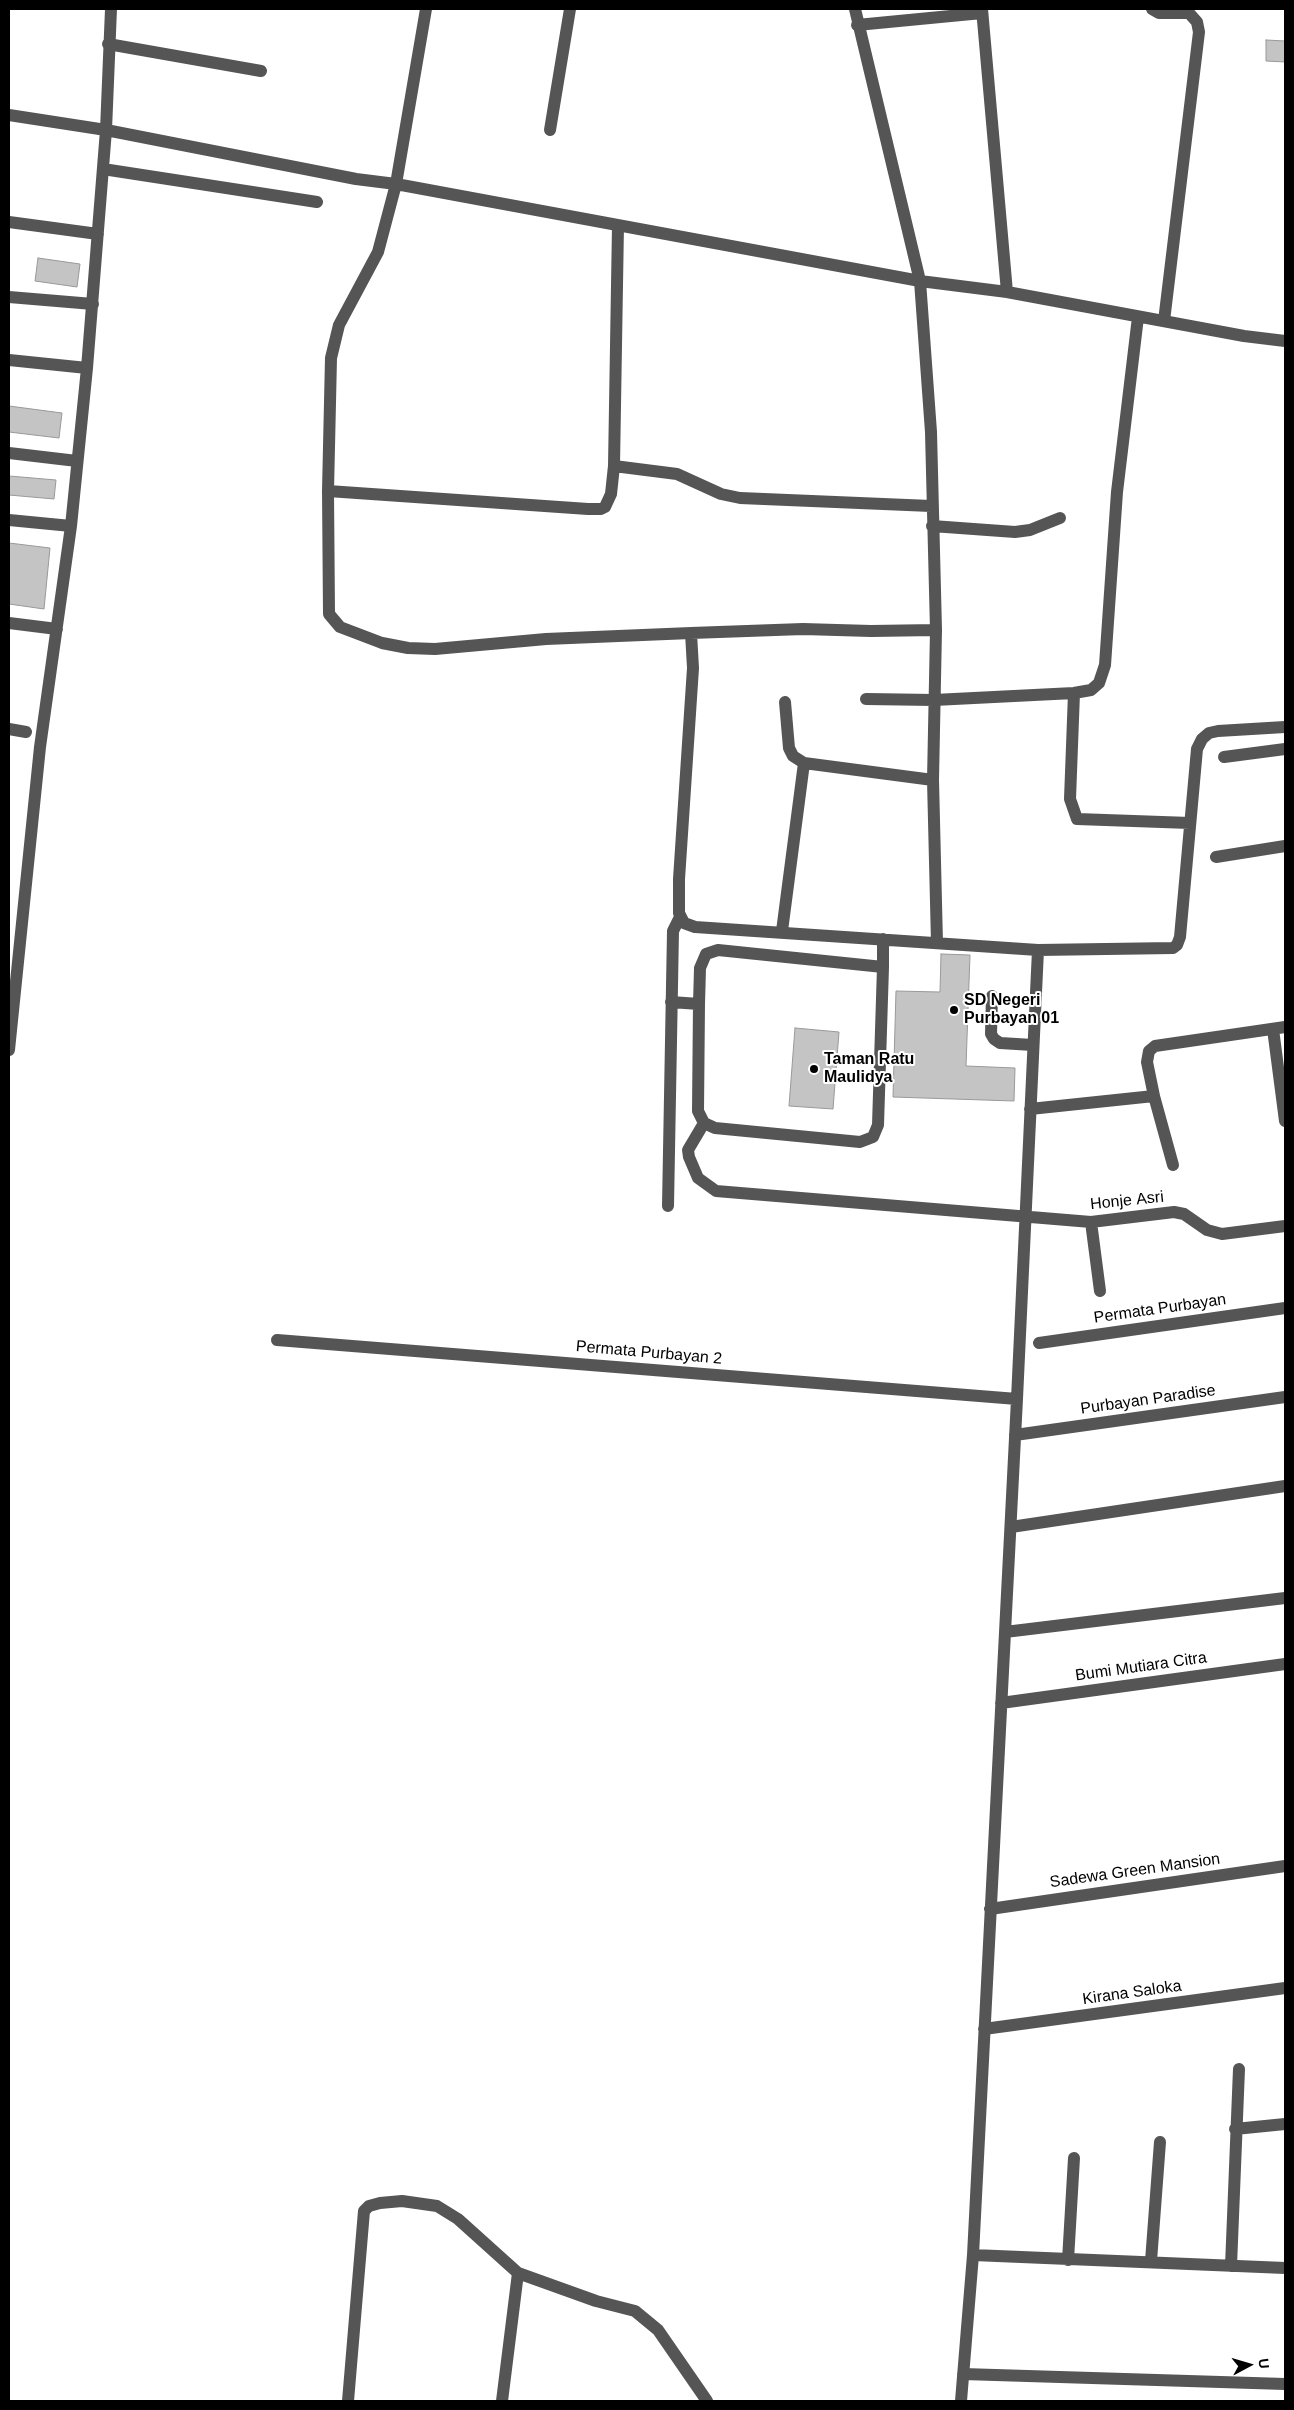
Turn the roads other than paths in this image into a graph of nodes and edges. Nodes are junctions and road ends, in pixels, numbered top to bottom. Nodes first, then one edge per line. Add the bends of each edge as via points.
1 (111, 9) edge
2 (426, 9) edge
3 (570, 9) edge
4 (854, 9) edge
5 (1152, 9) edge
6 (982, 11) edge
7 (857, 25) junction
8 (108, 44) junction
9 (260, 71) dead end
10 (9, 114) edge
11 (106, 130) junction
12 (550, 130) dead end
13 (103, 169) junction
14 (393, 184) junction
15 (317, 202) dead end
16 (9, 222) edge
17 (618, 225) junction
18 (98, 234) junction
19 (920, 281) junction
20 (1007, 292) junction
21 (9, 297) edge
22 (93, 304) junction
23 (1138, 317) junction
24 (1164, 321) junction
25 (1285, 340) edge
26 (9, 360) edge
27 (87, 368) junction
28 (9, 454) edge
29 (77, 461) junction
30 (614, 466) junction
31 (328, 491) junction
32 (932, 506) junction
33 (1060, 518) dead end
34 (9, 520) edge
35 (71, 526) junction
36 (932, 526) junction
37 (9, 623) edge
38 (57, 629) junction
39 (936, 630) junction
40 (691, 633) junction
41 (1074, 692) junction
42 (866, 699) dead end
43 (934, 700) junction
44 (785, 702) dead end
45 (1285, 727) edge
46 (9, 730) edge
47 (26, 732) dead end
48 (1285, 749) edge
49 (1224, 757) dead end
50 (804, 763) junction
51 (933, 780) junction
52 (1190, 823) junction
53 (1285, 846) edge
54 (1216, 857) dead end
55 (680, 917) junction
56 (782, 931) junction
57 (883, 939) junction
58 (936, 943) junction
59 (1038, 950) junction
60 (883, 967) junction
61 (992, 996) dead end
62 (671, 1002) junction
63 (699, 1004) junction
64 (1279, 1028) edge
65 (9, 1042) edge
66 (1033, 1045) junction
67 (9, 1050) edge
68 (1154, 1096) junction
69 (1030, 1109) junction
70 (1285, 1121) edge
71 (704, 1123) junction
72 (1173, 1165) dead end
73 (668, 1206) dead end
74 (1026, 1218) junction
75 (1091, 1222) junction
76 (1285, 1226) edge
77 (1100, 1291) dead end
78 (1285, 1308) edge
79 (277, 1340) dead end
80 (1039, 1343) dead end
81 (1285, 1397) edge
82 (1017, 1400) junction
83 (1015, 1435) junction
84 (1285, 1486) edge
85 (1010, 1527) junction
86 (1285, 1598) edge
87 (1005, 1632) junction
88 (1285, 1664) edge
89 (1001, 1703) junction
90 (1285, 1866) edge
91 (990, 1909) junction
92 (1285, 1988) edge
93 (984, 2029) junction
94 (1239, 2068) dead end
95 (1285, 2124) edge
96 (1235, 2129) junction
97 (1160, 2142) dead end
98 (1074, 2158) dead end
99 (973, 2256) junction
100 (1068, 2260) junction
101 (1151, 2262) junction
102 (1231, 2266) junction
103 (1285, 2268) edge
104 (518, 2273) junction
105 (963, 2374) junction
106 (1285, 2384) edge
107 (348, 2401) edge
108 (502, 2401) edge
109 (707, 2401) edge
110 (961, 2401) edge

1 - 8 street
2 - 14 street
3 - 12 street
4 - 7 street
5 - 24 street via 1189,13 1197,22 1199,32
6 - 7 street
6 - 20 street
7 - 19 street
8 - 9 street
8 - 11 street
10 - 11 street
11 - 13 street
11 - 14 street
13 - 15 street
13 - 18 street
14 - 17 street
14 - 31 street via 378,252 335,337 331,358
16 - 18 street
17 - 19 street
17 - 30 street
18 - 22 street
19 - 20 street
19 - 32 street via 931,432
20 - 23 street
21 - 22 street
22 - 27 street
23 - 24 street
23 - 41 street via 1117,492 1105,665 1096,687
24 - 25 street
26 - 27 street
27 - 29 street
28 - 29 street
29 - 35 street
30 - 31 street via 608,503 601,509
30 - 32 street via 677,474 720,494 740,498
31 - 40 street via 329,614 340,627 408,648 435,649 546,639
32 - 36 street
33 - 36 street via 1030,530 1015,532
34 - 35 street
35 - 38 street
36 - 39 street
37 - 38 street
38 - 65 street via 40,747
39 - 40 street via 803,629
39 - 43 street
40 - 55 street via 693,668 679,879
41 - 43 street
41 - 52 street via 1070,799 1077,819
42 - 43 street
43 - 51 street
44 - 50 street via 789,748 793,756
45 - 52 street via 1218,731 1202,740 1197,749
46 - 47 street
48 - 49 street
50 - 51 street
50 - 56 street
51 - 58 street
52 - 59 street via 1180,941 1177,945 1173,948
53 - 54 street
55 - 56 street via 684,924 695,927
55 - 62 street via 673,931
56 - 57 street
57 - 58 street
57 - 60 street
58 - 59 street
59 - 66 street
60 - 63 street via 712,951 706,954 700,968
60 - 71 street via 878,1125 873,1137 860,1142 715,1128
61 - 66 street via 991,1034 994,1039 1000,1043
62 - 63 street
62 - 73 street
63 - 71 street via 698,1111
64 - 68 street via 1155,1046 1149,1051 1147,1062
64 - 70 street
65 - 67 street
66 - 69 street
68 - 69 street
68 - 72 street
69 - 74 street
71 - 74 street, Honje Asri via 688,1150 689,1157 698,1178 716,1191
74 - 75 street, Honje Asri
74 - 82 street
75 - 76 street, Honje Asri via 1174,1212 1222,1234
75 - 77 street
78 - 80 street, Permata Purbayan
79 - 82 street, Permata Purbayan 2
81 - 83 street, Purbayan Paradise
82 - 83 street
83 - 85 street
84 - 85 street
85 - 87 street
86 - 87 street
87 - 89 street
88 - 89 street, Bumi Mutiara Citra
89 - 91 street
90 - 91 street, Sadewa Green Mansion
91 - 93 street
92 - 93 street, Kirana Saloka
93 - 99 street
94 - 96 street
95 - 96 street
96 - 102 street
97 - 101 street
98 - 100 street
99 - 100 street
99 - 105 street
100 - 101 street
101 - 102 street
102 - 103 street
104 - 107 street via 458,2219 437,2206 402,2200 369,2206 362,2219 361,2269
104 - 108 street
104 - 109 street via 596,2301 635,2311 658,2330
105 - 106 street
105 - 110 street

